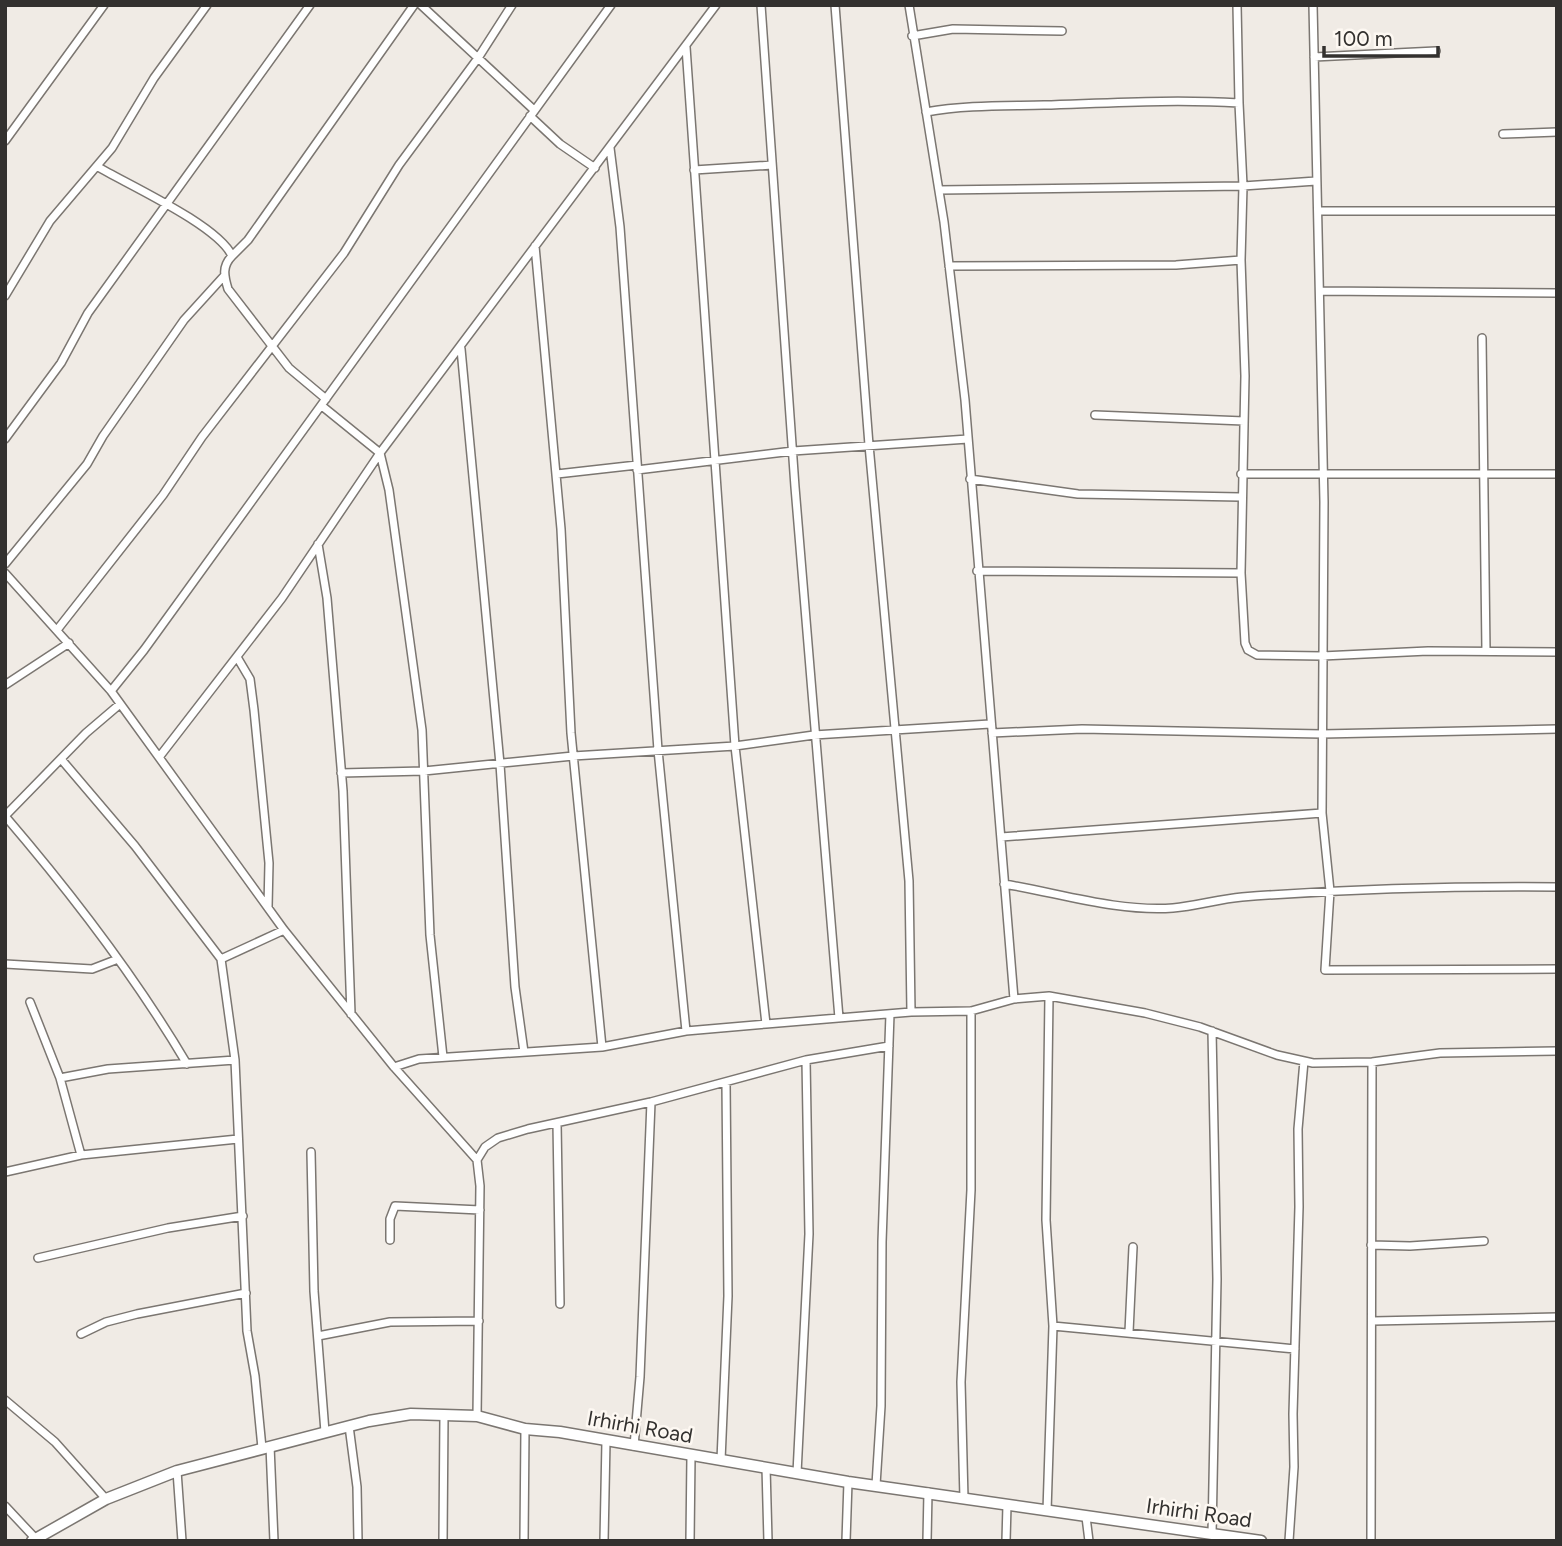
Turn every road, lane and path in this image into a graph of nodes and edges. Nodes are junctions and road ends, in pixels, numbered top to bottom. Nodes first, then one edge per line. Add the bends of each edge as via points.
1 (104, 5) edge
2 (207, 5) edge
3 (310, 5) edge
4 (414, 5) edge
5 (421, 5) edge
6 (512, 5) edge
7 (611, 5) edge
8 (716, 5) edge
9 (761, 5) edge
10 (835, 5) edge
11 (909, 5) edge
12 (1237, 5) edge
13 (1314, 5) edge
14 (1062, 32) dead end
15 (912, 36) junction
16 (687, 47) junction
17 (1436, 51) dead end
18 (1314, 57) junction
19 (478, 58) junction
20 (1239, 103) junction
21 (926, 112) junction
22 (532, 113) junction
23 (1557, 132) edge
24 (1503, 134) dead end
25 (5, 141) edge
26 (610, 148) junction
27 (772, 164) junction
28 (98, 167) junction
29 (595, 168) junction
30 (694, 170) junction
31 (1316, 181) junction
32 (1243, 186) junction
33 (939, 190) junction
34 (168, 204) junction
35 (1318, 211) junction
36 (1557, 211) edge
37 (536, 245) junction
38 (232, 256) junction
39 (1241, 260) junction
40 (950, 266) junction
41 (224, 276) junction
42 (1320, 291) junction
43 (1557, 293) edge
44 (5, 296) edge
45 (1482, 338) dead end
46 (273, 348) junction
47 (460, 349) junction
48 (324, 402) junction
49 (1095, 415) dead end
50 (1244, 421) junction
51 (5, 439) edge
52 (968, 439) junction
53 (869, 445) junction
54 (793, 451) junction
55 (380, 453) junction
56 (717, 460) junction
57 (637, 467) junction
58 (557, 474) junction
59 (1241, 474) junction
60 (1557, 474) edge
61 (1485, 475) junction
62 (1324, 477) junction
63 (970, 480) junction
64 (1240, 497) junction
65 (318, 544) junction
66 (5, 564) edge
67 (977, 571) junction
68 (5, 573) edge
69 (1241, 573) junction
70 (9, 584) edge
71 (57, 630) junction
72 (69, 643) junction
73 (1486, 651) junction
74 (1557, 652) edge
75 (1322, 656) junction
76 (237, 657) junction
77 (5, 685) edge
78 (111, 691) junction
79 (120, 704) junction
80 (990, 724) junction
81 (1557, 729) edge
82 (896, 731) junction
83 (992, 733) junction
84 (1322, 734) junction
85 (814, 735) junction
86 (735, 746) junction
87 (657, 750) junction
88 (160, 756) junction
89 (573, 756) junction
90 (61, 759) junction
91 (500, 764) junction
92 (424, 771) junction
93 (341, 774) junction
94 (1322, 813) junction
95 (5, 816) edge
96 (1001, 837) junction
97 (1004, 884) junction
98 (1557, 887) edge
99 (1330, 891) junction
100 (268, 908) junction
101 (284, 930) junction
102 (118, 959) junction
103 (221, 959) junction
104 (5, 964) edge
105 (1557, 969) edge
106 (1049, 996) junction
107 (1014, 999) junction
108 (30, 1002) dead end
109 (911, 1012) junction
110 (971, 1012) junction
111 (890, 1014) junction
112 (351, 1015) junction
113 (839, 1018) junction
114 (766, 1024) junction
115 (686, 1031) junction
116 (1212, 1031) junction
117 (888, 1046) junction
118 (602, 1047) junction
119 (1557, 1051) edge
120 (524, 1052) junction
121 (443, 1057) junction
122 (235, 1060) junction
123 (806, 1060) junction
124 (1304, 1061) junction
125 (1372, 1062) junction
126 (187, 1064) junction
127 (394, 1067) junction
128 (60, 1078) junction
129 (726, 1083) junction
130 (652, 1102) junction
131 (557, 1123) junction
132 (238, 1139) junction
133 (311, 1153) dead end
134 (81, 1155) junction
135 (477, 1160) junction
136 (6, 1170) edge
137 (480, 1210) junction
138 (243, 1216) junction
139 (390, 1240) dead end
140 (1484, 1241) dead end
141 (1371, 1245) junction
142 (1133, 1247) dead end
143 (38, 1258) dead end
144 (246, 1293) junction
145 (560, 1304) dead end
146 (1557, 1317) edge
147 (479, 1321) junction
148 (1373, 1321) junction
149 (1053, 1326) junction
150 (1129, 1332) junction
151 (81, 1334) dead end
152 (318, 1336) junction
153 (1216, 1340) junction
154 (1295, 1349) junction
155 (5, 1400) edge
156 (444, 1415) junction
157 (477, 1416) junction
158 (349, 1426) junction
159 (525, 1429) junction
160 (325, 1432) junction
161 (606, 1441) junction
162 (266, 1447) junction
163 (634, 1447) junction
164 (691, 1456) junction
165 (721, 1460) junction
166 (766, 1467) junction
167 (177, 1471) junction
168 (797, 1473) junction
169 (848, 1482) junction
170 (876, 1485) junction
171 (928, 1491) junction
172 (106, 1499) junction
173 (964, 1499) junction
174 (1006, 1504) junction
175 (5, 1506) edge
176 (1046, 1511) junction
177 (1086, 1517) junction
178 (1212, 1534) junction
179 (34, 1540) edge
180 (182, 1541) edge
181 (274, 1541) edge
182 (358, 1541) edge
183 (443, 1541) edge
184 (524, 1541) edge
185 (604, 1541) edge
186 (690, 1541) edge
187 (768, 1541) edge
188 (846, 1541) edge
189 (927, 1541) edge
190 (1006, 1541) edge
191 (1089, 1541) edge
192 (1261, 1541) edge
193 (1289, 1541) edge
194 (1371, 1541) edge

1 - 25 street
2 - 28 street
3 - 34 street
4 - 38 street
5 - 19 street
6 - 19 street
7 - 22 street
8 - 16 street
9 - 27 street
10 - 53 street
11 - 15 street
12 - 20 street
13 - 18 street
14 - 15 street via 953,29
15 - 21 street
16 - 26 street
16 - 30 street
17 - 18 street
18 - 31 street
19 - 22 street
19 - 46 street
20 - 21 street via 1006,105
20 - 32 street
21 - 33 street
22 - 29 street via 560,144
22 - 48 street
23 - 24 street
26 - 29 street
26 - 57 street
27 - 30 street
27 - 54 street
28 - 34 street
28 - 44 street via 50,221
29 - 37 street
30 - 56 street
31 - 32 street
31 - 35 street
32 - 33 street
32 - 39 street
33 - 40 street
34 - 38 street via 210,230
34 - 51 street via 88,313 61,363
35 - 36 street
35 - 42 street
37 - 47 street
37 - 58 street
38 - 41 street
39 - 40 street via 1176,265
39 - 50 street
40 - 52 street
41 - 46 street via 228,289
41 - 66 street via 184,320 87,464
42 - 43 street
42 - 62 street
45 - 61 street
46 - 48 street
46 - 71 street
47 - 55 street
47 - 91 street
48 - 55 street
48 - 78 street
49 - 50 street
50 - 59 street
52 - 53 street
52 - 63 street
53 - 54 street
53 - 82 street
54 - 56 street
54 - 85 street
55 - 65 street
55 - 92 street via 411,628
56 - 57 street
56 - 86 street
57 - 58 street
57 - 87 street
58 - 89 street
59 - 62 street
59 - 64 street
60 - 61 street
61 - 62 street
61 - 73 street
62 - 75 street
63 - 64 street via 1078,494
63 - 67 street
64 - 69 street
65 - 76 street
65 - 93 street via 327,598
67 - 69 street
67 - 80 street
68 - 70 street
69 - 75 street via 1248,650 1256,655
70 - 71 street
71 - 72 street
72 - 77 street
72 - 78 street
73 - 74 street
73 - 75 street
75 - 84 street
76 - 88 street
76 - 100 street via 250,679 254,710 269,863
78 - 79 street
79 - 88 street
79 - 90 street
80 - 82 street
80 - 83 street
81 - 84 street
82 - 85 street
82 - 109 street via 909,881
83 - 84 street via 1082,729
83 - 96 street
84 - 94 street
85 - 86 street
85 - 113 street
86 - 87 street
86 - 114 street
87 - 89 street
87 - 115 street
88 - 100 street
89 - 91 street
89 - 118 street
90 - 95 street
90 - 103 street
91 - 92 street
91 - 120 street via 515,987
92 - 93 street
92 - 121 street via 430,935
93 - 112 street
94 - 96 street
94 - 99 street
95 - 102 street
96 - 97 street
97 - 99 street via 1111,904 1172,908 1239,897
97 - 107 street
98 - 99 street
99 - 105 street via 1326,971
100 - 101 street
101 - 103 street
101 - 112 street
102 - 104 street via 92,969
102 - 126 street
103 - 122 street
106 - 107 street
106 - 116 street via 1108,1005
106 - 149 street via 1046,1220
107 - 110 street
108 - 128 street
109 - 110 street
109 - 111 street
110 - 173 street via 971,1190 961,1382
111 - 113 street
111 - 117 street
112 - 127 street
113 - 114 street
114 - 115 street
115 - 118 street
116 - 124 street
116 - 153 street
117 - 123 street
117 - 170 street
118 - 120 street
119 - 125 street via 1440,1053
120 - 121 street
121 - 127 street
122 - 126 street
122 - 132 street
123 - 129 street
123 - 168 street via 809,1234
124 - 125 street
124 - 154 street via 1298,1129
125 - 141 street
126 - 128 street via 108,1069
127 - 135 street
128 - 134 street
129 - 130 street
129 - 165 street via 728,1296
130 - 131 street
130 - 163 street
131 - 135 street via 498,1138
131 - 145 street
132 - 134 street
132 - 138 street
133 - 152 street
134 - 136 street
135 - 137 street
137 - 139 street via 395,1206
137 - 147 street
138 - 143 street
138 - 144 street
140 - 141 street
141 - 148 street
142 - 150 street
144 - 151 street via 137,1314
144 - 162 street via 247,1331
146 - 148 street
147 - 152 street via 390,1322
147 - 157 street
148 - 194 street
149 - 150 street
149 - 176 street
150 - 153 street
152 - 160 street
153 - 154 street
153 - 178 street
154 - 193 street
155 - 172 street via 55,1442
156 - 157 street, Irhirhi Road
156 - 158 street, Irhirhi Road via 411,1414
156 - 183 street
157 - 159 street, Irhirhi Road
158 - 160 street, Irhirhi Road
158 - 182 street
159 - 161 street, Irhirhi Road
159 - 184 street
160 - 162 street, Irhirhi Road
161 - 163 street, Irhirhi Road
161 - 185 street
162 - 167 street, Irhirhi Road
162 - 181 street
163 - 164 street, Irhirhi Road
164 - 165 street, Irhirhi Road
164 - 186 street
165 - 166 street, Irhirhi Road
166 - 168 street, Irhirhi Road
166 - 187 street
167 - 172 street, Irhirhi Road
167 - 180 street
168 - 169 street, Irhirhi Road
169 - 170 street, Irhirhi Road
169 - 188 street
170 - 171 street, Irhirhi Road
171 - 173 street, Irhirhi Road
171 - 189 street
172 - 179 street, Irhirhi Road
173 - 174 street, Irhirhi Road
174 - 176 street, Irhirhi Road
174 - 190 street
175 - 179 street
176 - 177 street, Irhirhi Road
177 - 178 street, Irhirhi Road
177 - 191 street
178 - 192 street, Irhirhi Road

